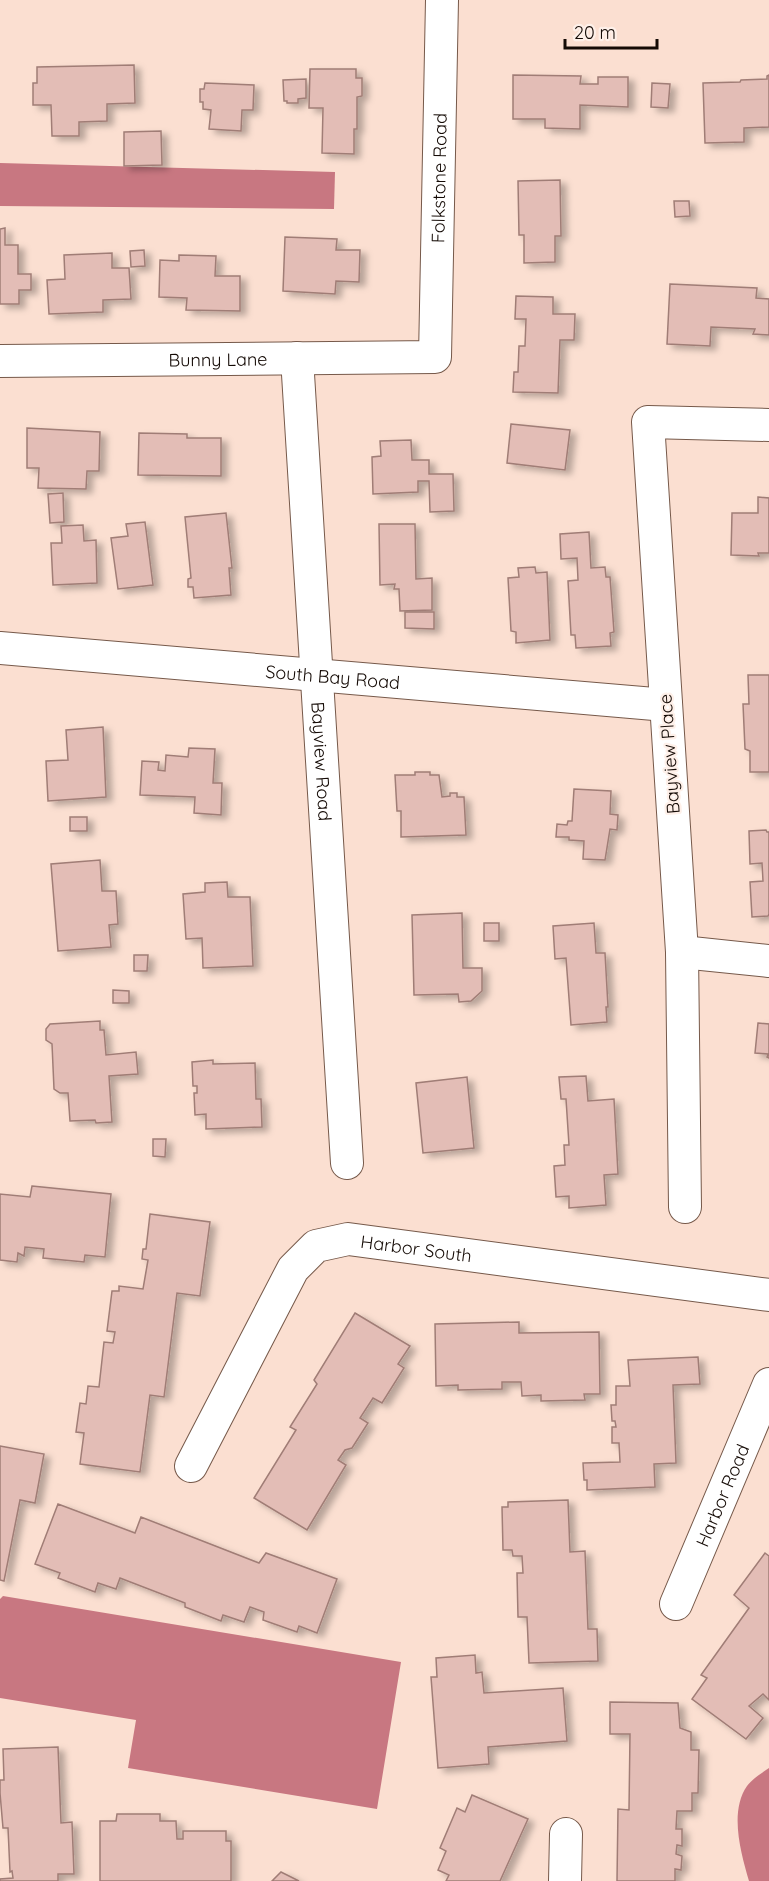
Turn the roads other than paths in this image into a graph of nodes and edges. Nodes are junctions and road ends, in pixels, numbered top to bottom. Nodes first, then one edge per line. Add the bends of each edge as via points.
1 (442, 0) edge
2 (435, 357) joint
3 (297, 358) junction
4 (0, 361) edge
5 (769, 425) edge
6 (0, 648) edge
7 (316, 675) junction
8 (666, 705) junction
9 (682, 952) junction
10 (769, 961) edge
11 (347, 1163) dead end
12 (685, 1207) dead end
13 (769, 1295) edge
14 (769, 1384) edge
15 (190, 1466) dead end
16 (676, 1604) dead end
17 (566, 1834) dead end
18 (565, 1881) edge

1 - 2 street, Folkstone Road
2 - 3 street, Bunny Lane
3 - 4 street, Bunny Lane
3 - 7 street, Bayview Road
5 - 8 street, Bayview Place via 648,422
6 - 7 street, South Bay Road
7 - 8 street, South Bay Road
7 - 11 street, Bayview Road
8 - 9 street, Bayview Place
9 - 10 street
9 - 12 street, Bayview Place
13 - 15 street, Harbor South via 348,1239 316,1246 293,1269
14 - 16 street, Harbor Road
17 - 18 street

